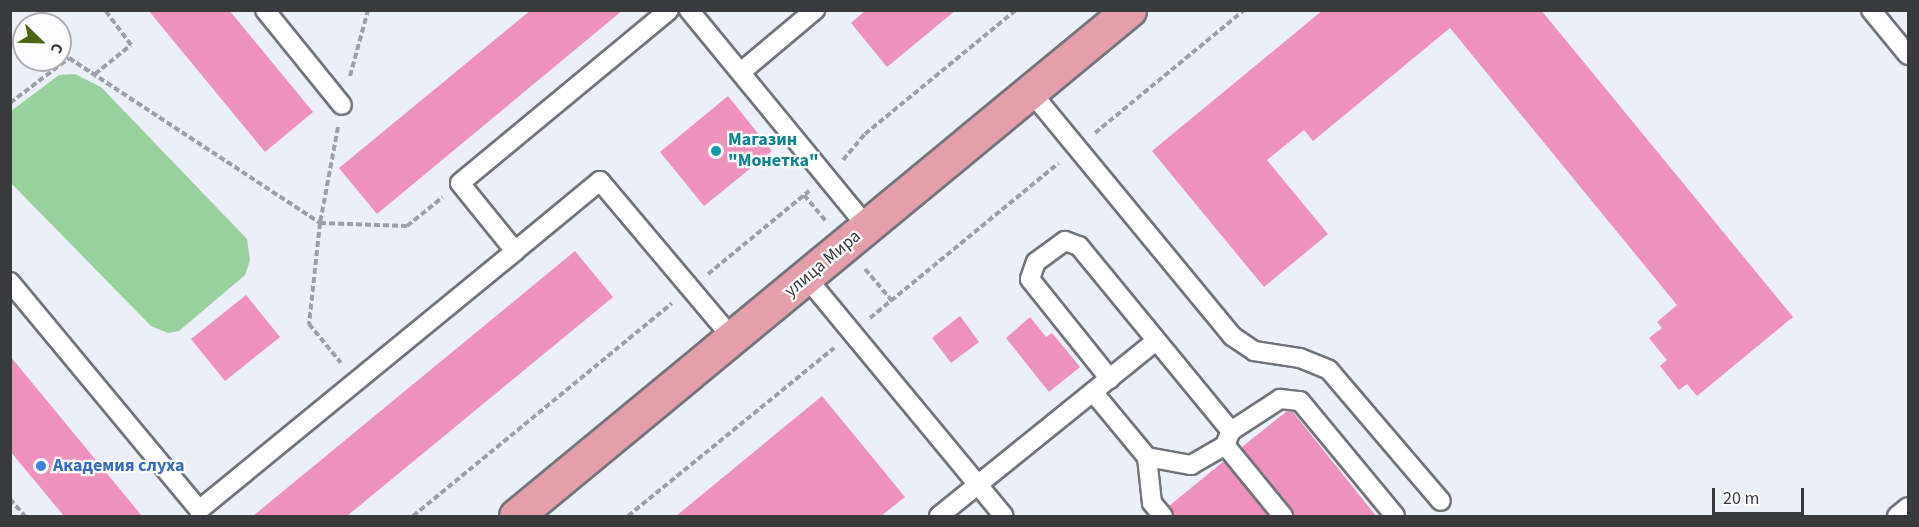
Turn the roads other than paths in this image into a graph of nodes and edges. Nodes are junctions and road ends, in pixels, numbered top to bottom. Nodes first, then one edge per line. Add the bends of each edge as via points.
1 (265, 10) edge
2 (669, 10) edge
3 (689, 10) edge
4 (815, 10) edge
5 (1129, 10) edge
6 (1870, 10) edge
7 (1908, 55) edge
8 (741, 72) junction
9 (1031, 92) junction
10 (342, 105) road end
11 (867, 227) junction
12 (515, 251) junction
13 (806, 278) junction
14 (10, 282) edge
15 (732, 338) junction
16 (1156, 341) junction
17 (1110, 379) junction
18 (1093, 392) junction
19 (1228, 438) junction
20 (1148, 458) junction
21 (978, 485) junction
22 (1441, 501) dead end
23 (1908, 507) edge
24 (201, 513) edge
25 (516, 516) edge
26 (939, 516) edge
27 (1004, 516) edge
28 (1163, 516) edge
29 (1283, 516) edge
30 (1395, 516) edge
31 (1897, 516) edge

1 - 10 lane
2 - 12 lane via 460,183
3 - 8 lane
4 - 8 lane
5 - 9 main road, улица Мира
6 - 7 lane
8 - 11 lane
9 - 11 main road, улица Мира
9 - 22 lane via 1232,336 1254,351 1300,358 1329,370
11 - 13 main road, улица Мира
12 - 15 lane via 600,181
12 - 24 lane
13 - 15 main road, улица Мира
13 - 21 lane
14 - 24 lane
15 - 25 main road, улица Мира
16 - 17 lane
16 - 17 lane via 1079,246 1058,244 1036,262 1030,279
16 - 19 lane
17 - 18 lane
18 - 20 lane
18 - 21 lane
19 - 20 lane via 1191,465
19 - 29 lane
19 - 30 lane via 1280,399 1300,401
20 - 28 lane via 1152,503
21 - 26 lane
21 - 27 lane
23 - 31 lane

